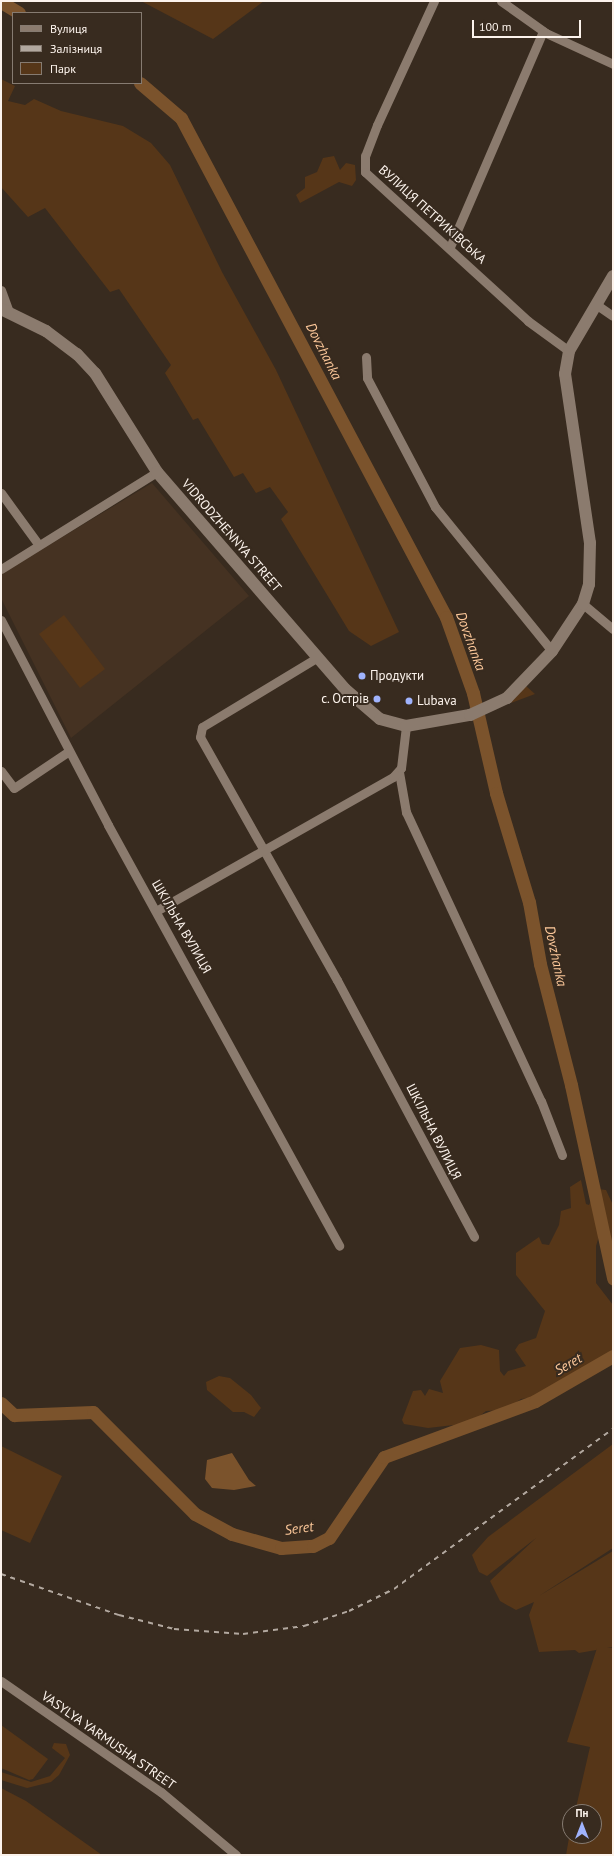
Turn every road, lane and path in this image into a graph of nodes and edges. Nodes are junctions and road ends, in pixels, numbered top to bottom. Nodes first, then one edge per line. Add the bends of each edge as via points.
1 (434, 1) edge
2 (504, 2) edge
3 (543, 31) junction
4 (613, 64) edge
5 (450, 247) junction
6 (613, 276) edge
7 (1, 290) edge
8 (597, 305) junction
9 (5, 310) edge
10 (613, 316) edge
11 (569, 351) junction
12 (366, 357) dead end
13 (157, 472) junction
14 (1, 493) edge
15 (38, 544) junction
16 (1, 568) edge
17 (583, 604) junction
18 (1, 620) edge
19 (613, 629) edge
20 (552, 651) junction
21 (318, 657) junction
22 (406, 726) junction
23 (69, 751) junction
24 (1, 771) edge
25 (399, 772) junction
26 (264, 850) junction
27 (156, 911) junction
28 (562, 1155) dead end
29 (474, 1237) dead end
30 (339, 1246) dead end
31 (1, 1681) edge
32 (236, 1855) edge

1 - 5 street, ВУЛИЦЯ ПЕТРИКІВСЬКА via 400,71 363,167
2 - 3 street
3 - 4 street
3 - 5 street
5 - 11 street, ВУЛИЦЯ ПЕТРИКІВСЬКА via 528,321
6 - 8 street
7 - 9 street
8 - 10 street
8 - 11 street
9 - 13 street, VIDRODZHENNYA STREET via 58,338 95,373
11 - 17 street, VIDRODZHENNYA STREET via 567,390 590,543 589,584
12 - 20 street via 364,368 367,378 435,507
13 - 15 street via 104,507
13 - 21 street, VIDRODZHENNYA STREET
14 - 15 street
15 - 16 street
17 - 19 street
17 - 20 street, VIDRODZHENNYA STREET
18 - 23 street, ШКІЛЬНА ВУЛИЦЯ
20 - 22 street, VIDRODZHENNYA STREET via 507,698 486,710
21 - 22 street, VIDRODZHENNYA STREET via 365,710 380,719
21 - 26 street, ШКІЛЬНА ВУЛИЦЯ via 200,731 203,743
22 - 25 street
23 - 24 street via 14,788
23 - 27 street, ШКІЛЬНА ВУЛИЦЯ
25 - 26 street
25 - 28 street via 406,812 541,1101
26 - 27 street
26 - 29 street, ШКІЛЬНА ВУЛИЦЯ
27 - 30 street, ШКІЛЬНА ВУЛИЦЯ
31 - 32 street, VASYLYA YARMUSHA STREET via 162,1792

